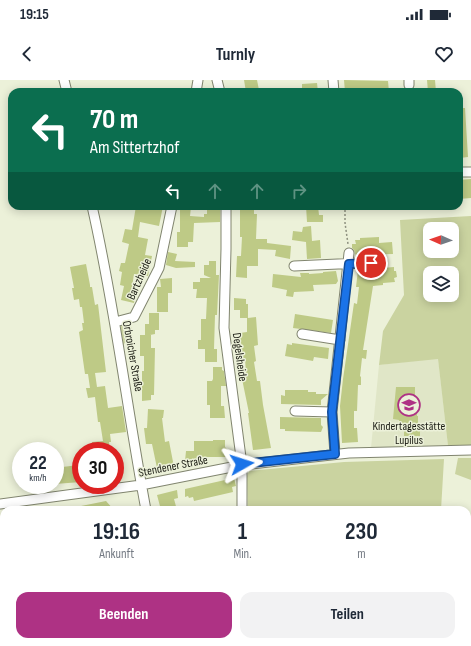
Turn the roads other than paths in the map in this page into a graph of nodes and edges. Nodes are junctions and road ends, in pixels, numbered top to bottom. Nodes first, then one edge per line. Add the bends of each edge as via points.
1 (93, 210) edge
2 (171, 210) edge
3 (226, 210) edge
4 (350, 253) road end
5 (382, 262) dead end
6 (349, 264) junction
7 (294, 266) dead end
8 (115, 322) junction
9 (302, 334) dead end
10 (340, 340) junction
11 (295, 411) dead end
12 (332, 412) junction
13 (471, 450) edge
14 (335, 454) junction
15 (242, 464) junction
16 (142, 485) junction
17 (0, 504) edge
18 (145, 506) edge
19 (242, 506) edge

1 - 8 street, Orbroicher Straße
2 - 8 street, Bartzheide via 159,268 134,317
3 - 15 street, Degelsheide via 224,328
4 - 6 street
5 - 6 street
6 - 7 street
6 - 10 street
8 - 16 street, Orbroicher Straße
9 - 10 street
10 - 12 street
11 - 12 street
12 - 14 street
13 - 14 street, Stendener Straße
14 - 15 street, Stendener Straße
15 - 16 street, Stendener Straße
15 - 19 street, Degelsheide
16 - 17 street, Stendener Straße
16 - 18 street, Orbroicher Straße

